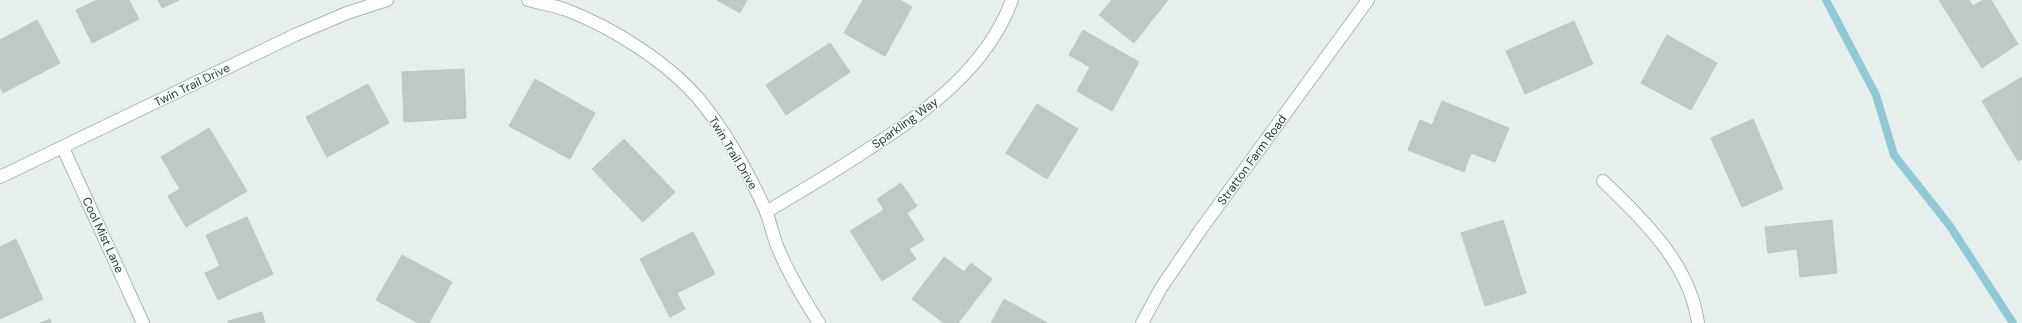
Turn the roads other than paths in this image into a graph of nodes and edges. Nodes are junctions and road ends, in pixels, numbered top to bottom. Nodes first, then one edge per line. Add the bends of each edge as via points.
1 (387, 0) edge
2 (528, 0) edge
3 (1012, 0) edge
4 (1368, 0) edge
5 (63, 148) junction
6 (0, 177) edge
7 (1603, 181) dead end
8 (766, 212) junction
9 (144, 323) edge
10 (819, 323) edge
11 (1142, 323) edge
12 (1698, 323) edge

1 - 5 street, Twin Trail Drive via 347,13 295,35
2 - 8 street, Twin Trail Drive via 563,9 604,27 680,80 726,136
3 - 8 street, Sparkling Way via 1009,10 985,50 960,80 925,110 822,180
4 - 11 street, Stratton Farm Road via 1199,232 1161,288
5 - 6 street, Twin Trail Drive
5 - 9 street, Cool Mist Lane
7 - 12 street via 1638,215 1676,261 1688,287
8 - 10 street, Twin Trail Drive via 777,246 799,293

